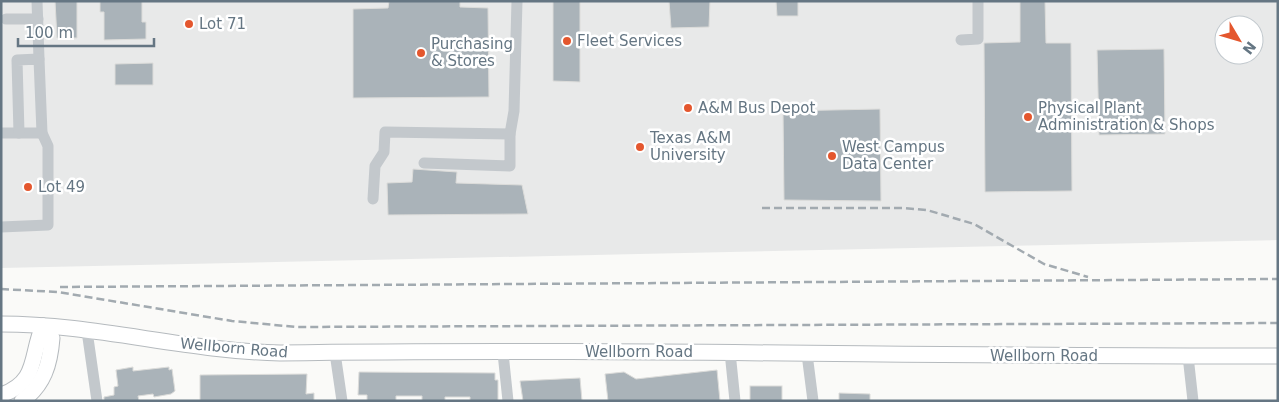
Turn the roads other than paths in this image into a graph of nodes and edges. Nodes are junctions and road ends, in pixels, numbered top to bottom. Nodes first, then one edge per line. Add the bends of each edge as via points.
1 (38, 1) edge
2 (518, 1) edge
3 (978, 1) edge
4 (6, 19) dead end
5 (38, 19) junction
6 (961, 40) dead end
7 (39, 59) junction
8 (1, 133) edge
9 (19, 133) junction
10 (42, 133) junction
11 (510, 134) junction
12 (424, 163) dead end
13 (373, 200) dead end
14 (1, 227) edge
15 (1, 324) edge
16 (43, 326) junction
17 (87, 331) junction
18 (335, 352) junction
19 (730, 352) junction
20 (503, 353) junction
21 (807, 354) junction
22 (1188, 356) junction
23 (1278, 356) edge
24 (1, 395) edge
25 (22, 401) edge
26 (97, 401) edge
27 (342, 401) edge
28 (508, 401) edge
29 (735, 401) edge
30 (813, 401) edge
31 (1193, 401) edge

1 - 5 street
2 - 11 street via 514,111
3 - 6 street via 978,40
4 - 5 street
5 - 7 street
7 - 9 street via 17,60
7 - 10 street
8 - 9 street
9 - 10 street
10 - 14 street via 48,146 48,225
11 - 12 street via 510,166
11 - 13 street via 385,132 384,152 375,166
15 - 16 main road, Wellborn Road
16 - 17 main road, Wellborn Road
16 - 24 main road via 28,376
16 - 25 main road via 52,338 48,364 40,383
17 - 18 main road, Wellborn Road via 232,351
17 - 26 street
18 - 20 main road, Wellborn Road
18 - 27 street
19 - 20 main road, Wellborn Road
19 - 21 main road, Wellborn Road
19 - 29 street
20 - 28 street
21 - 22 main road, Wellborn Road
21 - 30 street
22 - 23 main road, Wellborn Road
22 - 31 street

